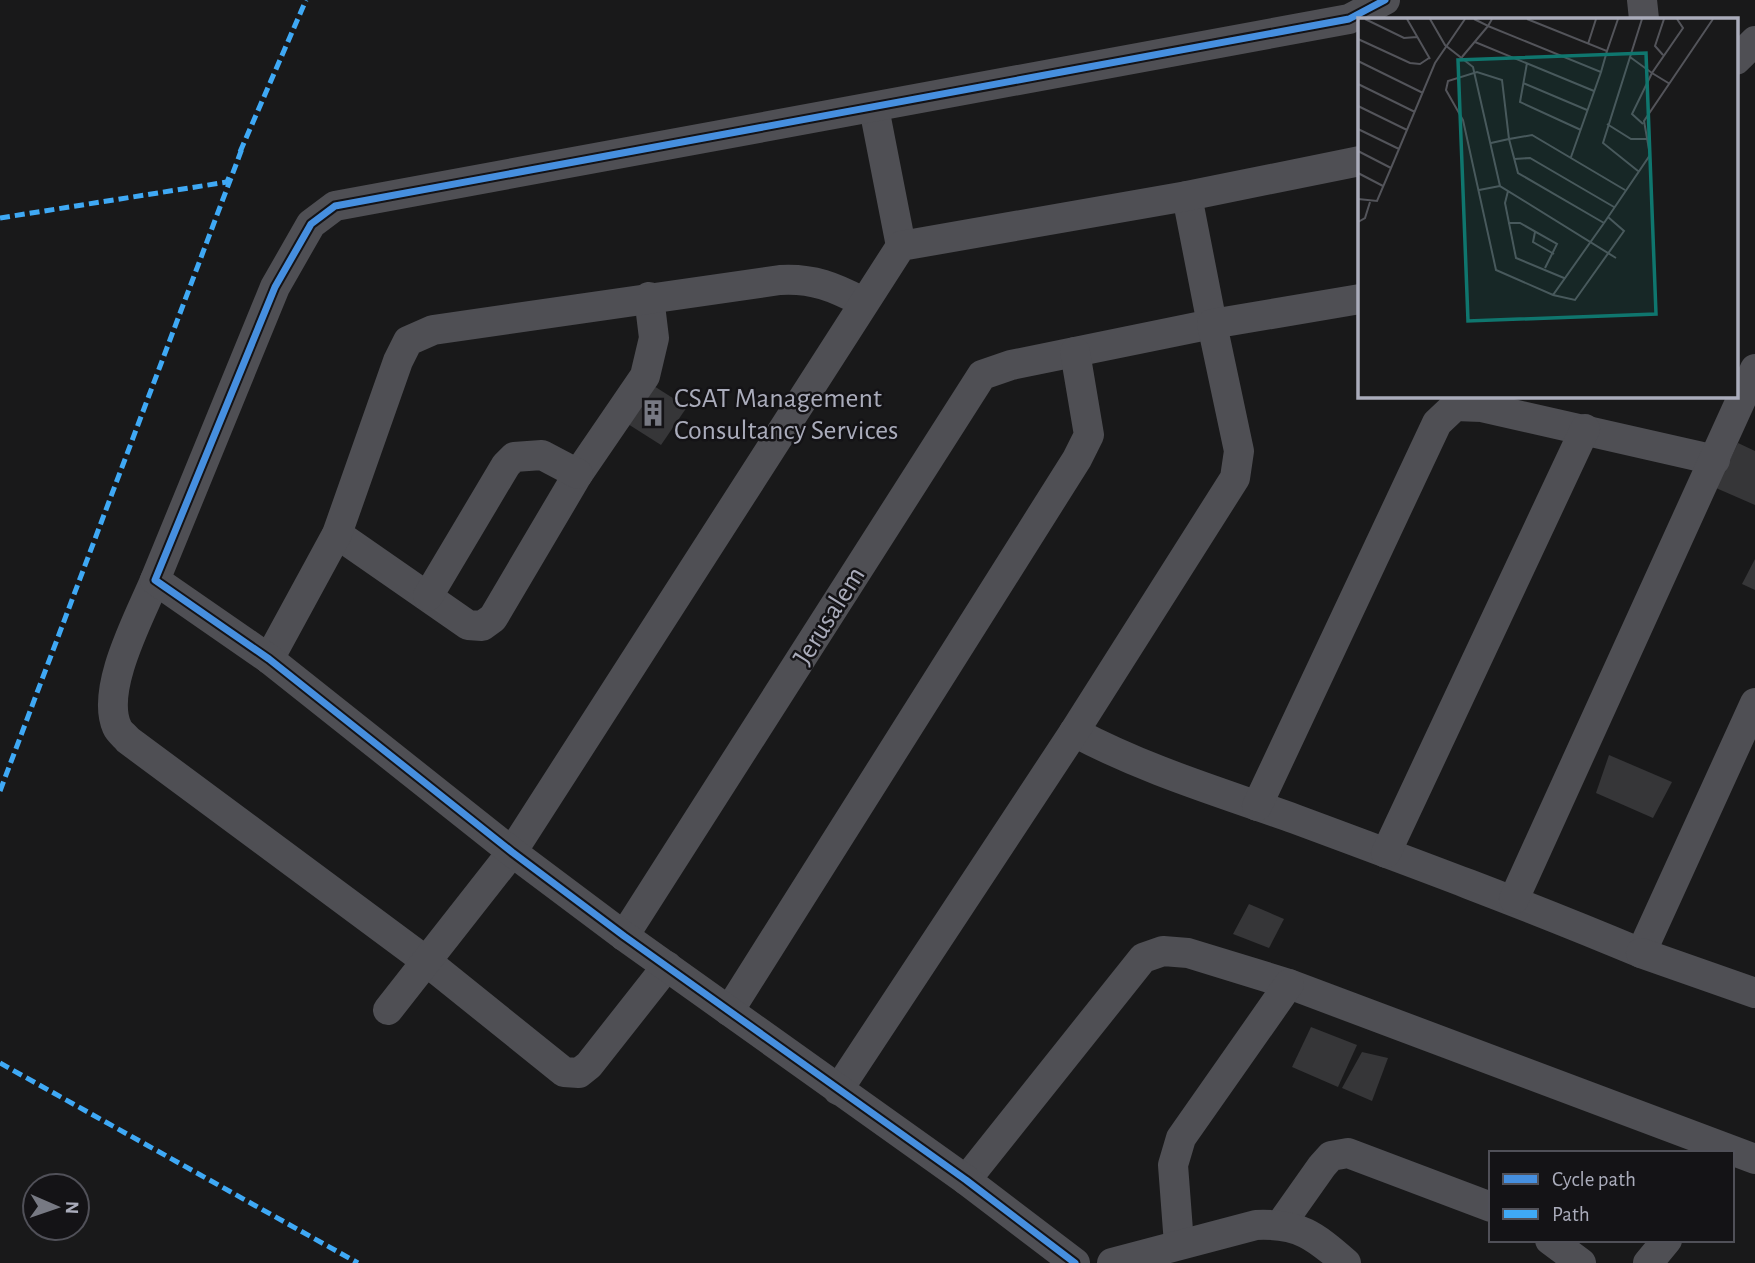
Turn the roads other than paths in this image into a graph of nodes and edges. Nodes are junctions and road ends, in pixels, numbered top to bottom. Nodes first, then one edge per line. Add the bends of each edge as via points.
1 (1385, 0) edge
2 (1642, 0) edge
3 (1644, 18) edge
4 (1755, 41) edge
5 (1738, 58) edge
6 (874, 108) junction
7 (1358, 161) edge
8 (1187, 196) junction
9 (901, 246) junction
10 (649, 297) junction
11 (1358, 299) edge
12 (863, 302) junction
13 (1212, 324) junction
14 (1075, 352) junction
15 (1755, 369) edge
16 (1585, 429) junction
17 (1715, 460) junction
18 (578, 474) junction
19 (337, 534) junction
20 (155, 580) junction
21 (428, 596) junction
22 (269, 659) junction
23 (1755, 703) edge
24 (1074, 732) junction
25 (1257, 806) junction
26 (512, 852) junction
27 (1385, 853) junction
28 (1514, 900) junction
29 (624, 936) junction
30 (1641, 953) junction
31 (426, 961) junction
32 (667, 966) junction
33 (1289, 984) junction
34 (1755, 993) edge
35 (387, 1010) dead end
36 (729, 1011) junction
37 (838, 1090) junction
38 (1731, 1151) edge
39 (965, 1180) junction
40 (1489, 1206) edge
41 (1281, 1224) junction
42 (1553, 1242) edge
43 (1665, 1242) edge
44 (1180, 1244) junction
45 (1075, 1263) edge
46 (1112, 1263) edge
47 (1346, 1263) edge
48 (1581, 1263) edge
49 (1648, 1263) edge

1 - 6 street via 1349,19
2 - 3 street
4 - 5 street
6 - 9 street
6 - 20 street via 350,202 327,211 311,224 275,287
7 - 8 street
8 - 9 street
8 - 13 street
9 - 12 street
10 - 12 street via 800,279 829,285
10 - 18 street via 654,338 646,376
10 - 19 street via 433,330 408,341
11 - 13 street, Jerusalem
12 - 26 street
13 - 14 street, Jerusalem
13 - 24 street via 1239,451 1235,478
14 - 29 street, Jerusalem via 982,375
14 - 36 street via 1089,435 1077,459
15 - 17 street
16 - 17 street
16 - 25 street via 1482,407 1455,406 1437,422
16 - 27 street
17 - 28 street
18 - 21 street via 542,455 514,457
18 - 21 street via 493,618 482,626 468,625
19 - 21 street
19 - 22 street
20 - 22 street
20 - 31 street via 113,693 117,728
22 - 26 street
23 - 30 street
24 - 25 street via 1173,779
24 - 37 street
25 - 27 street
26 - 29 street
26 - 31 street
27 - 28 street
28 - 30 street
29 - 32 street
30 - 34 street
31 - 32 street via 564,1072 579,1073
31 - 35 street
32 - 36 street
33 - 38 street
33 - 39 street via 1188,953 1163,951 1143,958
33 - 44 street via 1181,1138 1173,1165
36 - 37 street
37 - 39 street
39 - 45 street
40 - 41 street via 1348,1153 1332,1156 1322,1166
41 - 44 street via 1256,1225
41 - 47 street via 1298,1228
42 - 48 street
43 - 49 street
44 - 46 street

